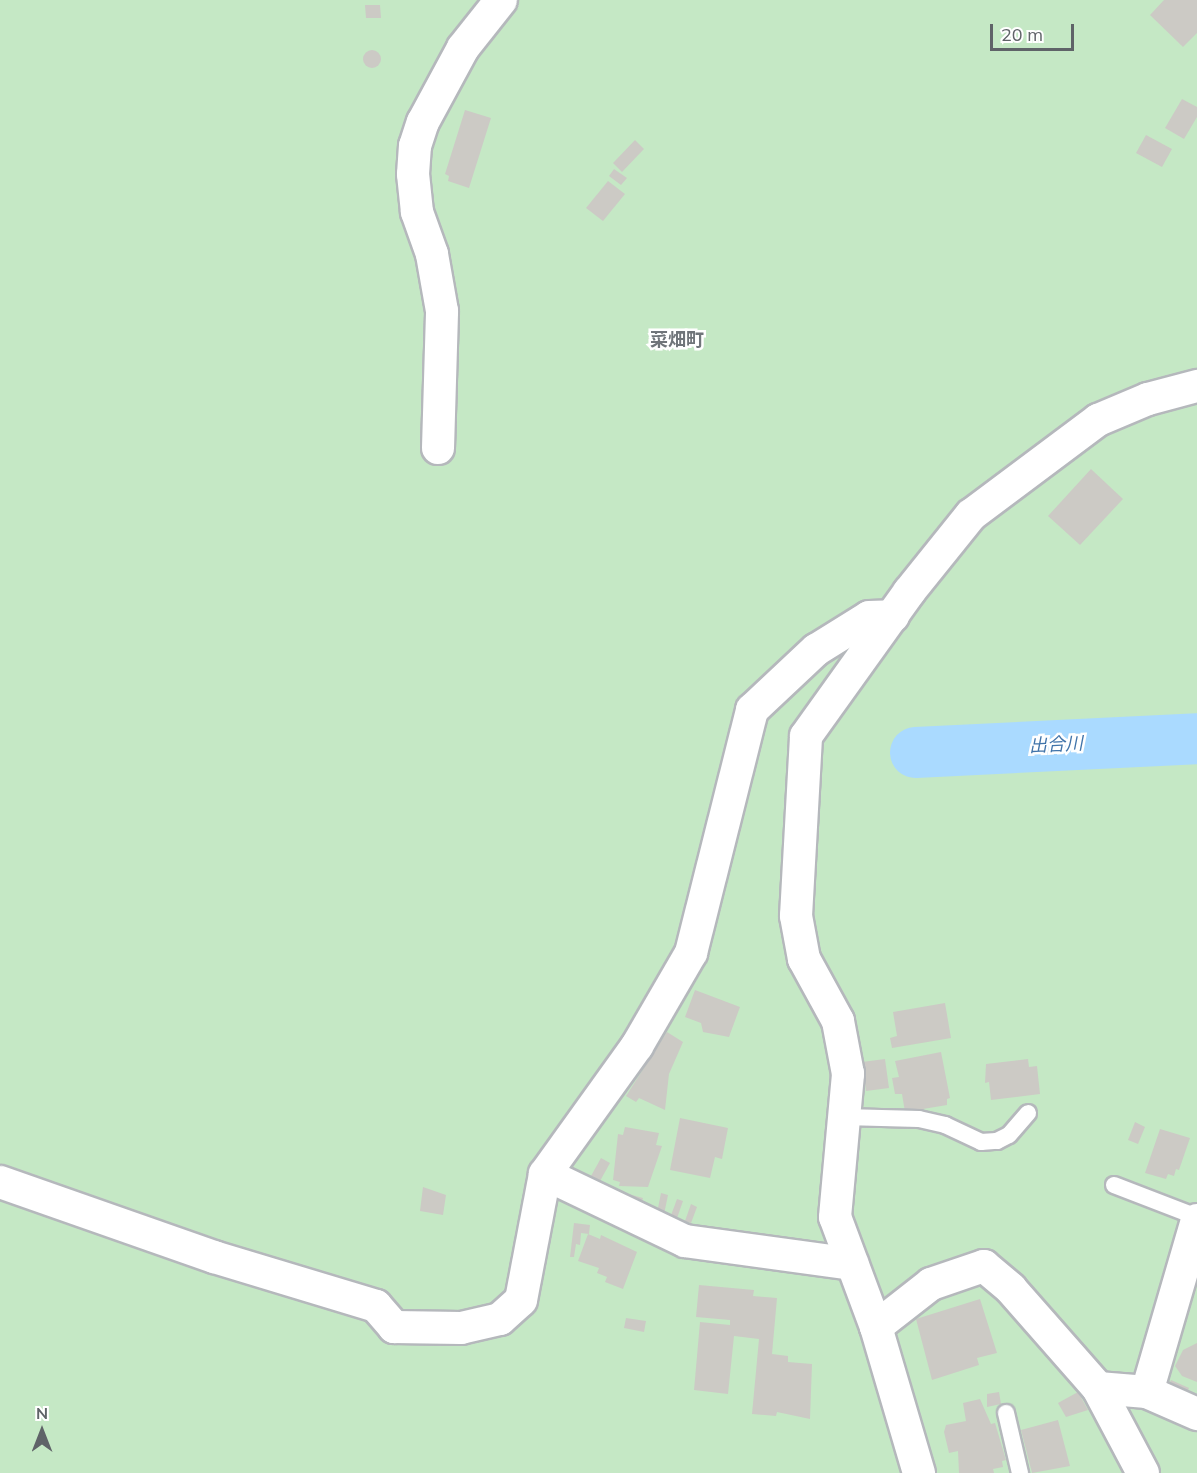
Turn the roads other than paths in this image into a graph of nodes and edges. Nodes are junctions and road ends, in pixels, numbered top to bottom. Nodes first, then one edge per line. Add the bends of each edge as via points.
1 (501, 0) edge
2 (1197, 386) edge
3 (438, 448) dead end
4 (893, 616) junction
5 (1028, 1113) dead end
6 (844, 1118) junction
7 (545, 1174) junction
8 (0, 1182) edge
9 (1114, 1185) dead end
10 (1197, 1218) edge
11 (852, 1264) junction
12 (876, 1328) junction
13 (1098, 1388) junction
14 (1147, 1392) junction
15 (1006, 1413) dead end
16 (1197, 1414) edge
17 (919, 1473) edge
18 (1020, 1473) edge
19 (1143, 1473) edge

1 - 3 street via 464,48 423,122 415,146 417,212 432,254 442,311
2 - 4 street via 1148,399 1098,420 1008,485 971,515
4 - 6 street via 806,736 796,916 804,959 838,1021 848,1074
4 - 7 street via 869,617 816,650 752,710 690,953 637,1046
5 - 6 lane via 1009,1135 997,1142 981,1142 945,1125 919,1119
6 - 11 street via 835,1217
7 - 8 street via 521,1300 500,1320 461,1328 394,1328 376,1306 214,1257
7 - 11 street via 686,1240
9 - 10 lane
10 - 14 street
11 - 12 street
12 - 13 street via 931,1284 984,1266 1011,1289
12 - 17 street
13 - 14 street
13 - 19 street
14 - 16 street
15 - 18 lane

